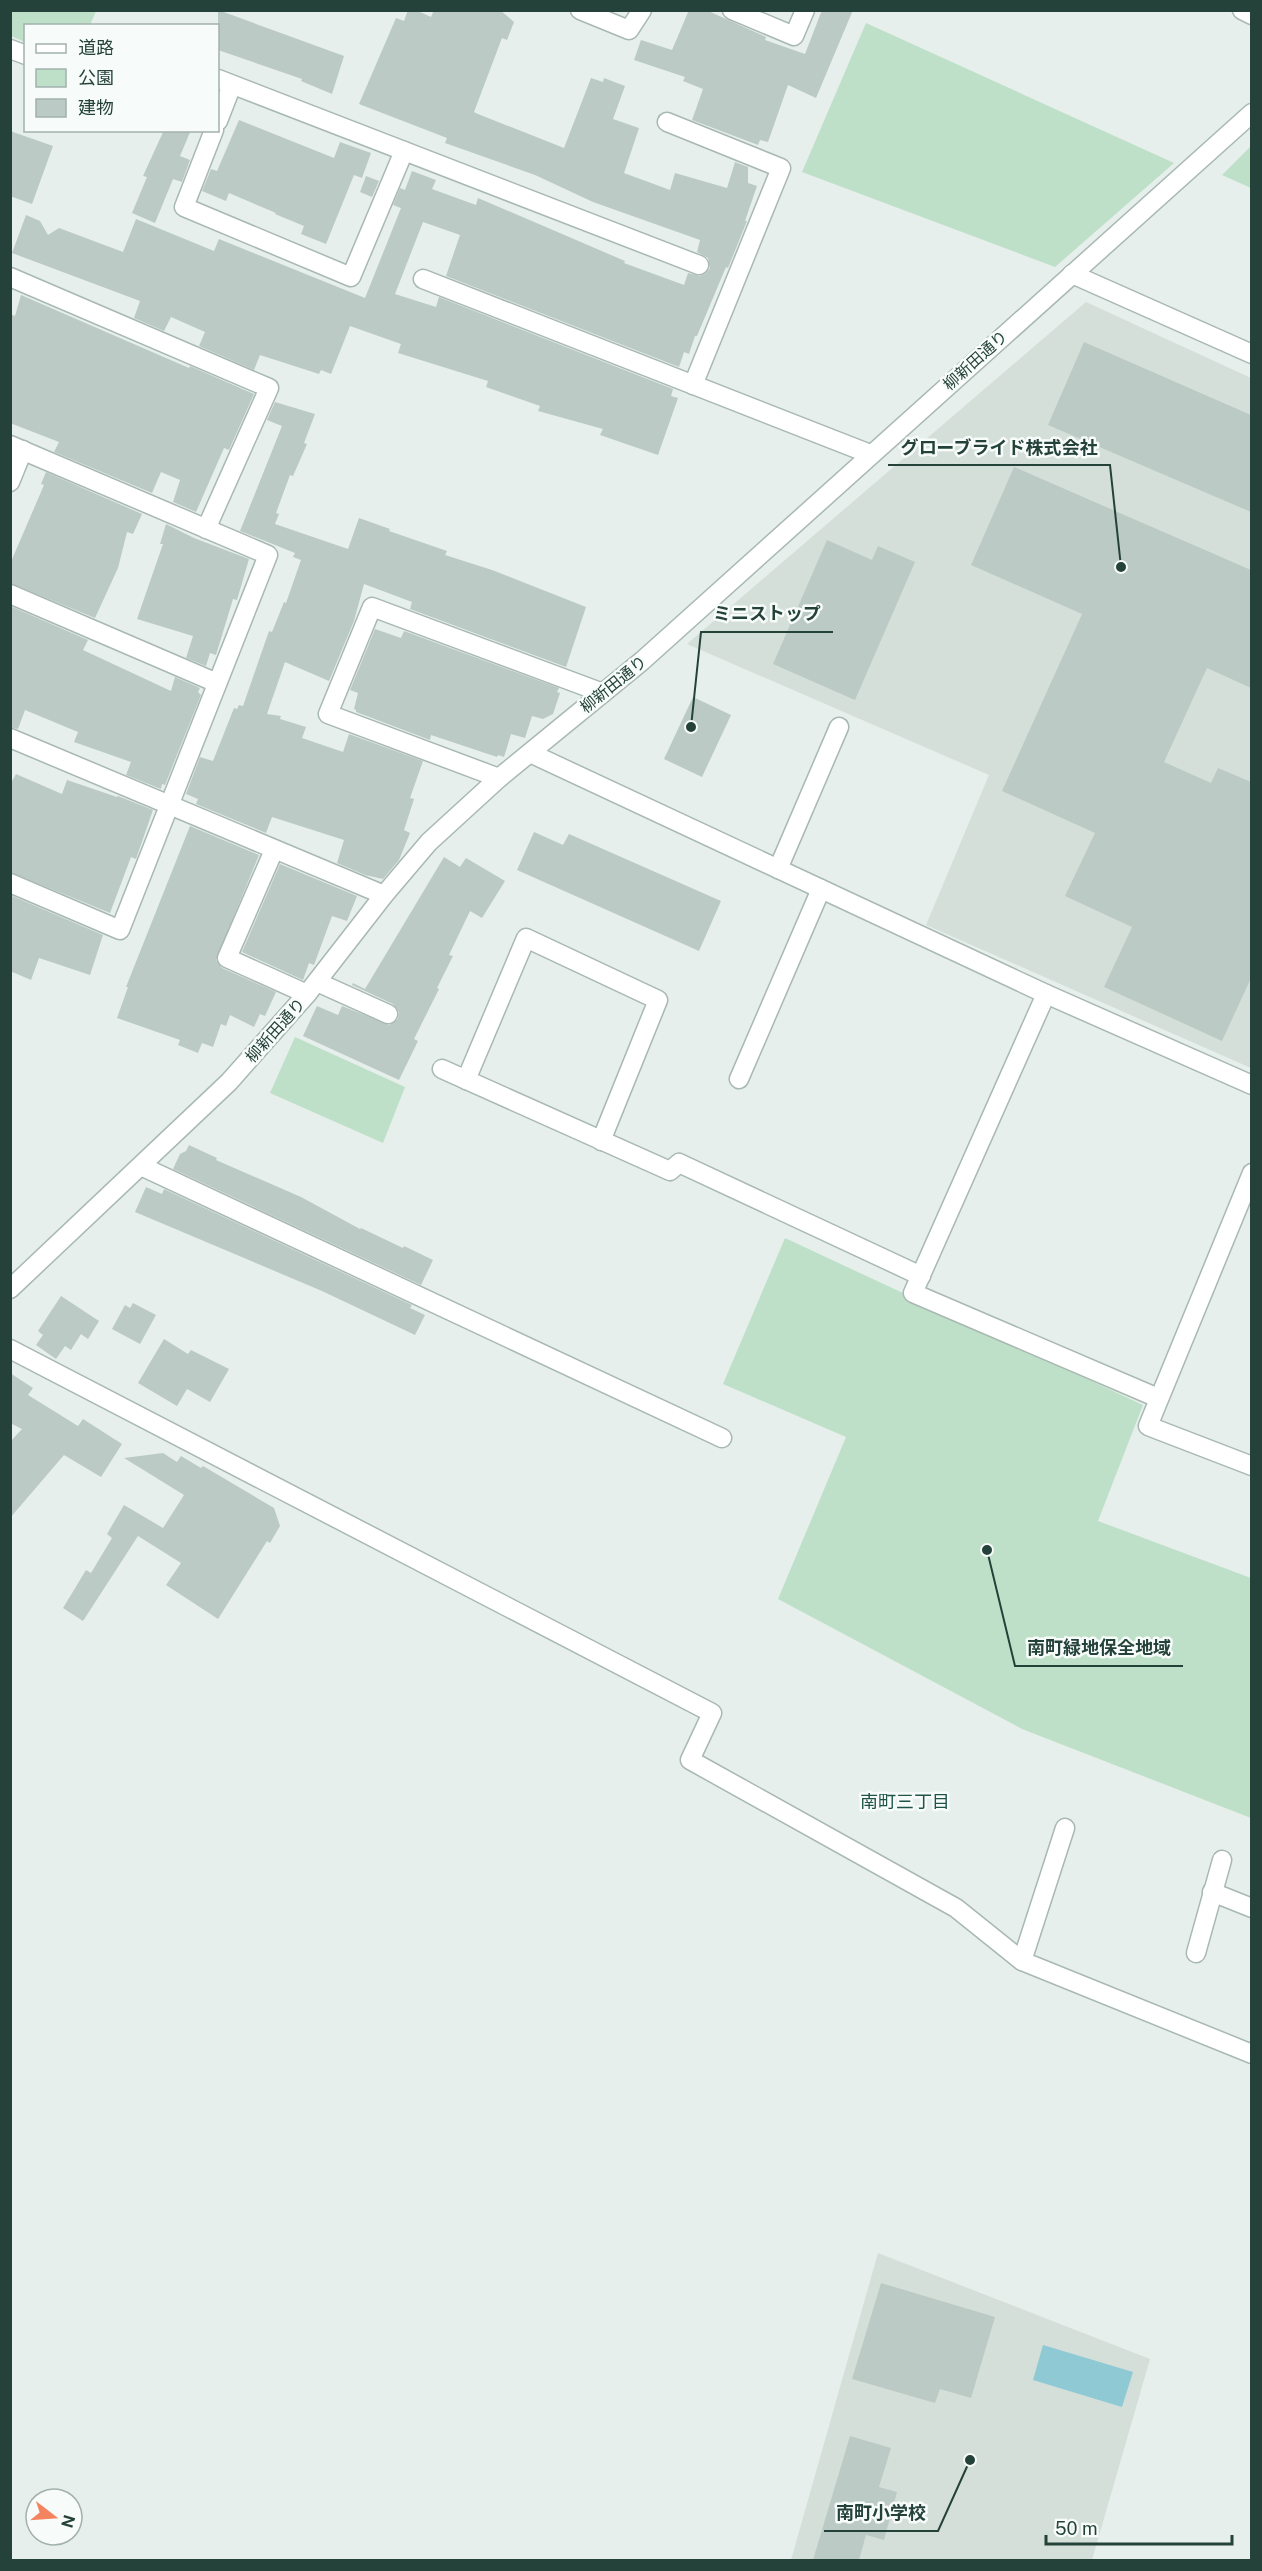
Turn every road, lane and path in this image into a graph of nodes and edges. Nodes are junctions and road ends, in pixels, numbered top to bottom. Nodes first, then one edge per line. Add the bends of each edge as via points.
1 (580, 10) edge
2 (642, 10) edge
3 (732, 10) edge
4 (805, 10) edge
5 (1242, 10) edge
6 (1251, 15) edge
7 (225, 82) edge
8 (1251, 113) edge
9 (219, 115) edge
10 (667, 122) dead end
11 (213, 132) edge
12 (404, 151) junction
13 (699, 265) dead end
14 (1072, 273) junction
15 (10, 277) edge
16 (423, 279) dead end
17 (1251, 354) edge
18 (693, 385) junction
19 (17, 448) edge
20 (870, 454) junction
21 (10, 482) edge
22 (206, 529) junction
23 (10, 594) edge
24 (217, 682) junction
25 (603, 693) junction
26 (839, 727) dead end
27 (10, 738) edge
28 (530, 753) junction
29 (499, 778) junction
30 (170, 806) junction
31 (274, 850) junction
32 (778, 869) junction
33 (10, 883) edge
34 (821, 889) junction
35 (384, 895) junction
36 (312, 988) junction
37 (1046, 994) junction
38 (388, 1014) dead end
39 (442, 1069) dead end
40 (739, 1079) dead end
41 (466, 1080) junction
42 (1251, 1085) edge
43 (601, 1141) junction
44 (141, 1166) junction
45 (1251, 1173) edge
46 (921, 1276) junction
47 (10, 1289) edge
48 (10, 1349) edge
49 (1158, 1398) junction
50 (722, 1438) dead end
51 (1251, 1466) edge
52 (1065, 1828) dead end
53 (1222, 1860) dead end
54 (1212, 1892) junction
55 (1251, 1908) edge
56 (1196, 1953) dead end
57 (1022, 1961) junction
58 (1251, 2054) edge

1 - 2 street via 629,30
3 - 4 street via 794,36
5 - 6 street
7 - 9 street
7 - 12 street
8 - 14 street, 柳新田通り
10 - 18 street via 781,168
11 - 12 street via 184,207 351,277
12 - 13 street
14 - 17 street
14 - 20 street, 柳新田通り
15 - 22 street via 269,388
16 - 18 street
18 - 20 street
19 - 21 street
19 - 22 street
20 - 25 street, 柳新田通り
22 - 24 street via 268,555
23 - 24 street
24 - 30 street
25 - 28 street, 柳新田通り
25 - 29 street via 372,607 328,714
26 - 32 street
27 - 30 street
28 - 29 street, 柳新田通り
28 - 32 street
29 - 35 street, 柳新田通り via 429,842
30 - 31 street
30 - 33 street via 120,930
31 - 35 street
31 - 36 street via 227,958
32 - 34 street
34 - 37 street
34 - 40 street
35 - 36 street, 柳新田通り
36 - 38 street
36 - 44 street, 柳新田通り via 229,1082
37 - 42 street
37 - 46 street
39 - 41 street
41 - 43 street
41 - 43 street via 526,938 658,1000
43 - 46 street via 670,1171 678,1162
44 - 47 street, 柳新田通り
44 - 50 street
45 - 49 street
46 - 49 street via 913,1293
48 - 57 street via 712,1713 690,1760 956,1908
49 - 51 street via 1148,1426
52 - 57 street
53 - 54 street
54 - 55 street
54 - 56 street
57 - 58 street

